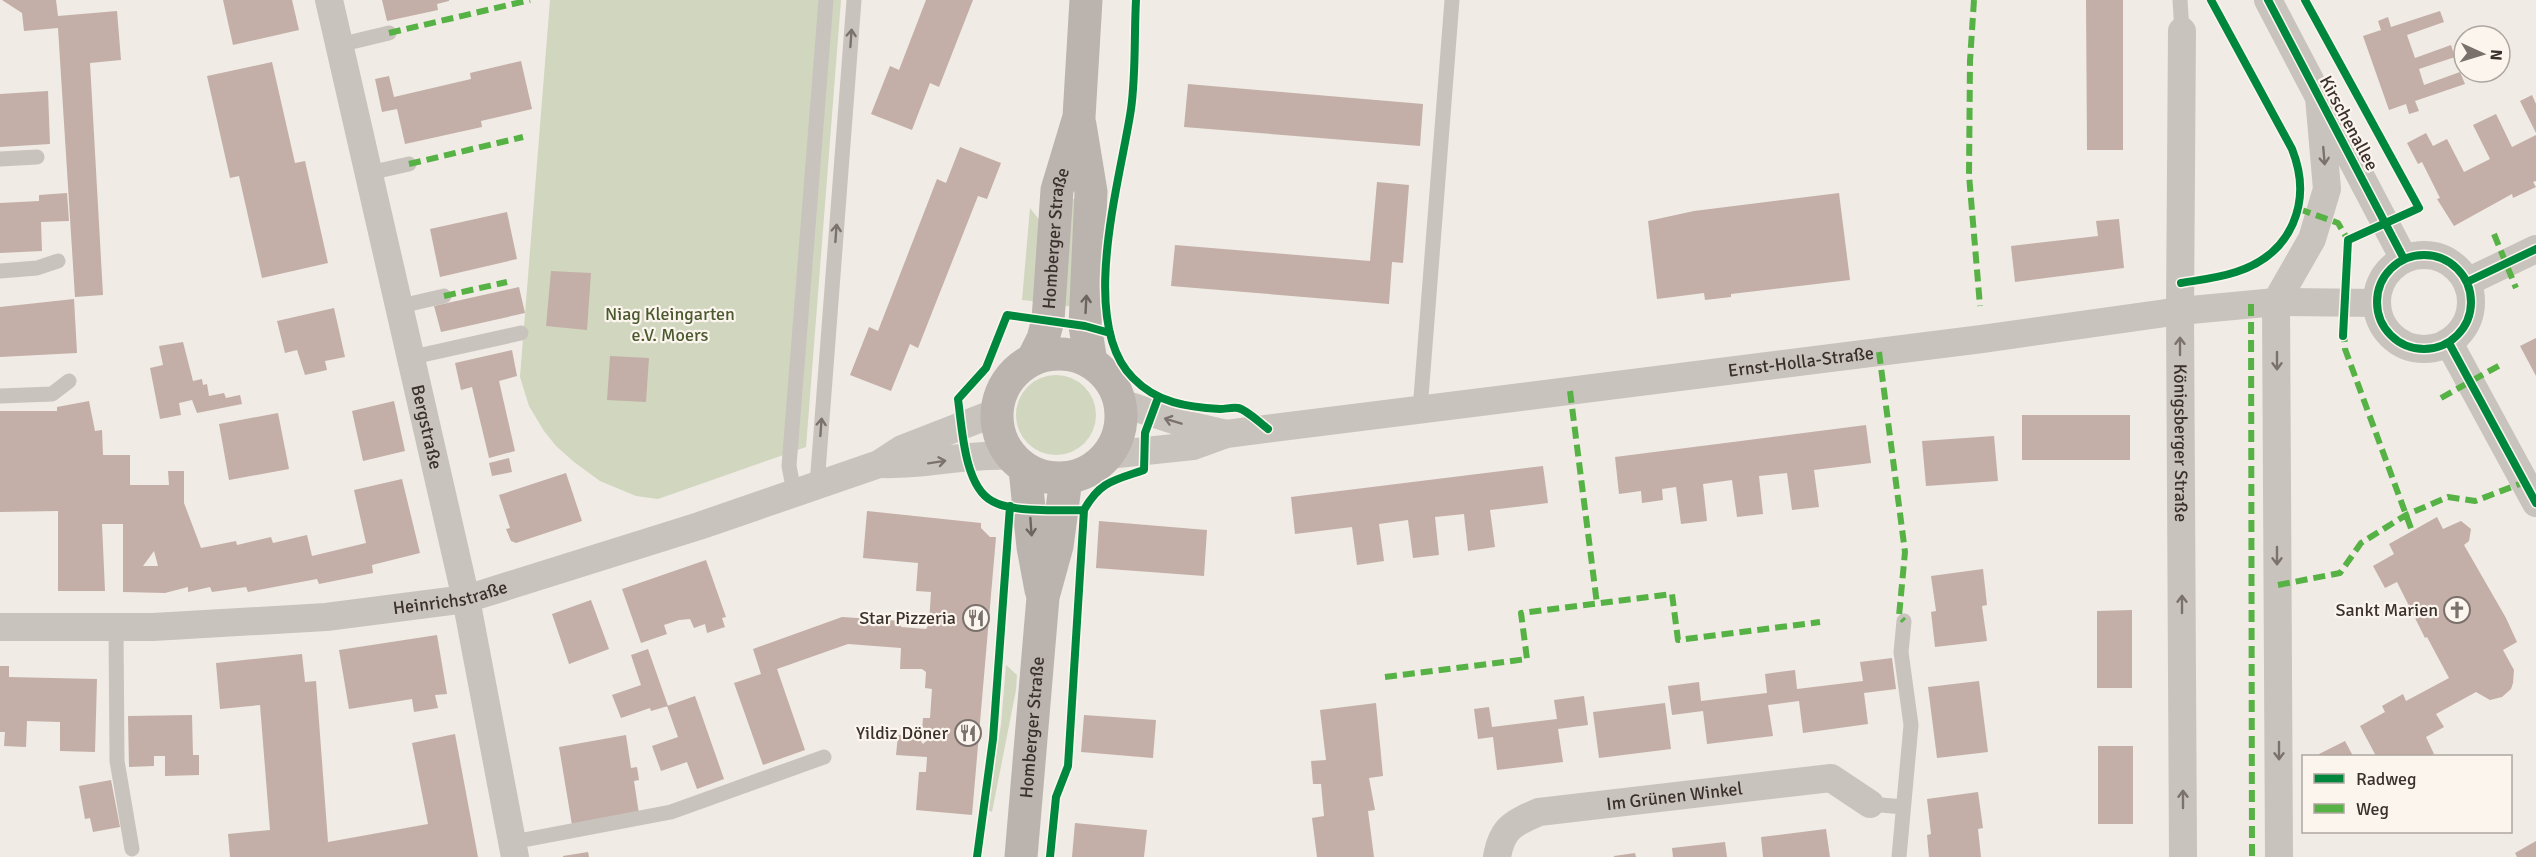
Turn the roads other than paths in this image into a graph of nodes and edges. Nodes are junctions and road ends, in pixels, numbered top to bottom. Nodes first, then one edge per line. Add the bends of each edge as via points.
1 (329, 0) edge
2 (826, 0) edge
3 (854, 0) edge
4 (1086, 0) edge
5 (1452, 0) edge
6 (2180, 0) edge
7 (2268, 0) edge
8 (2182, 31) joint
9 (389, 33) dead end
10 (339, 45) junction
11 (2319, 97) junction
12 (1079, 117) junction
13 (36, 157) dead end
14 (0, 159) edge
15 (409, 164) dead end
16 (369, 173) junction
17 (2536, 249) edge
18 (2404, 259) junction
19 (58, 261) dead end
20 (0, 271) edge
21 (2467, 282) junction
22 (444, 296) dead end
23 (2276, 303) junction
24 (2377, 303) junction
25 (400, 306) junction
26 (2180, 310) junction
27 (521, 333) dead end
28 (2449, 343) junction
29 (412, 357) junction
30 (1033, 359) junction
31 (1091, 362) junction
32 (69, 381) dead end
33 (0, 396) edge
34 (1121, 403) junction
35 (1420, 410) junction
36 (997, 412) junction
37 (1226, 434) junction
38 (1108, 455) junction
39 (1018, 463) junction
40 (879, 464) junction
41 (1066, 479) junction
42 (805, 489) junction
43 (2536, 502) edge
44 (1043, 597) junction
45 (466, 600) junction
46 (1904, 621) dead end
47 (0, 627) edge
48 (116, 627) junction
49 (824, 757) dead end
50 (1870, 804) joint
51 (1903, 807) junction
52 (132, 849) dead end
53 (514, 850) edge
54 (1021, 857) edge
55 (1497, 857) edge
56 (1899, 857) edge
57 (2183, 857) edge
58 (2279, 857) edge

1 - 10 street, Bergstraße
2 - 42 lane via 789,466
42 -> 3 lane
4 - 12 main road, Homberger Straße
5 - 35 lane
6 - 8 lane
7 - 11 street, Kirschenallee
8 - 26 street, Königsberger Straße
9 - 10 lane
10 - 16 street, Bergstraße
11 - 18 street, Kirschenallee
11 -> 23 street, Kirschenallee via 2327,189 2313,239
12 - 30 main road, Homberger Straße via 1058,190 1048,320
31 -> 12 main road, Homberger Straße via 1085,326 1091,192
13 - 14 lane
15 - 16 lane
16 - 25 street, Bergstraße
17 - 21 street
18 - 21 street via 2435,256 2454,266
18 - 24 street via 2384,277
19 - 20 lane via 37,268
21 - 28 street via 2470,316
22 - 25 lane
23 - 24 street, Ernst-Holla-Straße
23 - 26 street, Ernst-Holla-Straße
23 -> 58 street
24 - 28 street via 2386,331 2402,344 2430,350
25 - 29 street, Bergstraße
26 - 35 street, Ernst-Holla-Straße
57 -> 26 street, Königsberger Straße
27 - 29 lane
28 - 43 street
29 - 45 street, Bergstraße
30 - 31 main road via 1062,354
30 - 36 main road via 1008,381
31 - 34 main road via 1104,373
32 - 33 lane via 52,394
37 -> 34 street, Ernst-Holla-Straße
34 - 38 main road via 1120,430
35 - 37 street, Ernst-Holla-Straße
36 - 39 main road via 998,428
36 - 40 street, Heinrichstraße via 902,449
37 - 38 street, Ernst-Holla-Straße via 1193,446
38 - 41 main road via 1097,467
40 -> 39 street, Heinrichstraße via 910,466 990,455
39 - 41 main road via 1045,477
39 -> 44 main road, Homberger Straße
40 - 42 street, Heinrichstraße
41 - 44 main road, Homberger Straße via 1057,546
42 - 45 street, Heinrichstraße
44 - 54 main road, Homberger Straße
45 - 48 street, Heinrichstraße via 326,617
45 - 53 street, Bergstraße
46 - 51 lane via 1901,652 1911,725
47 - 48 street, Heinrichstraße
48 - 52 lane via 117,761
49 - 53 lane via 671,812
50 - 51 lane
50 - 55 street, Im Grünen Winkel via 1831,778 1539,812 1513,823 1499,842
51 - 56 lane

